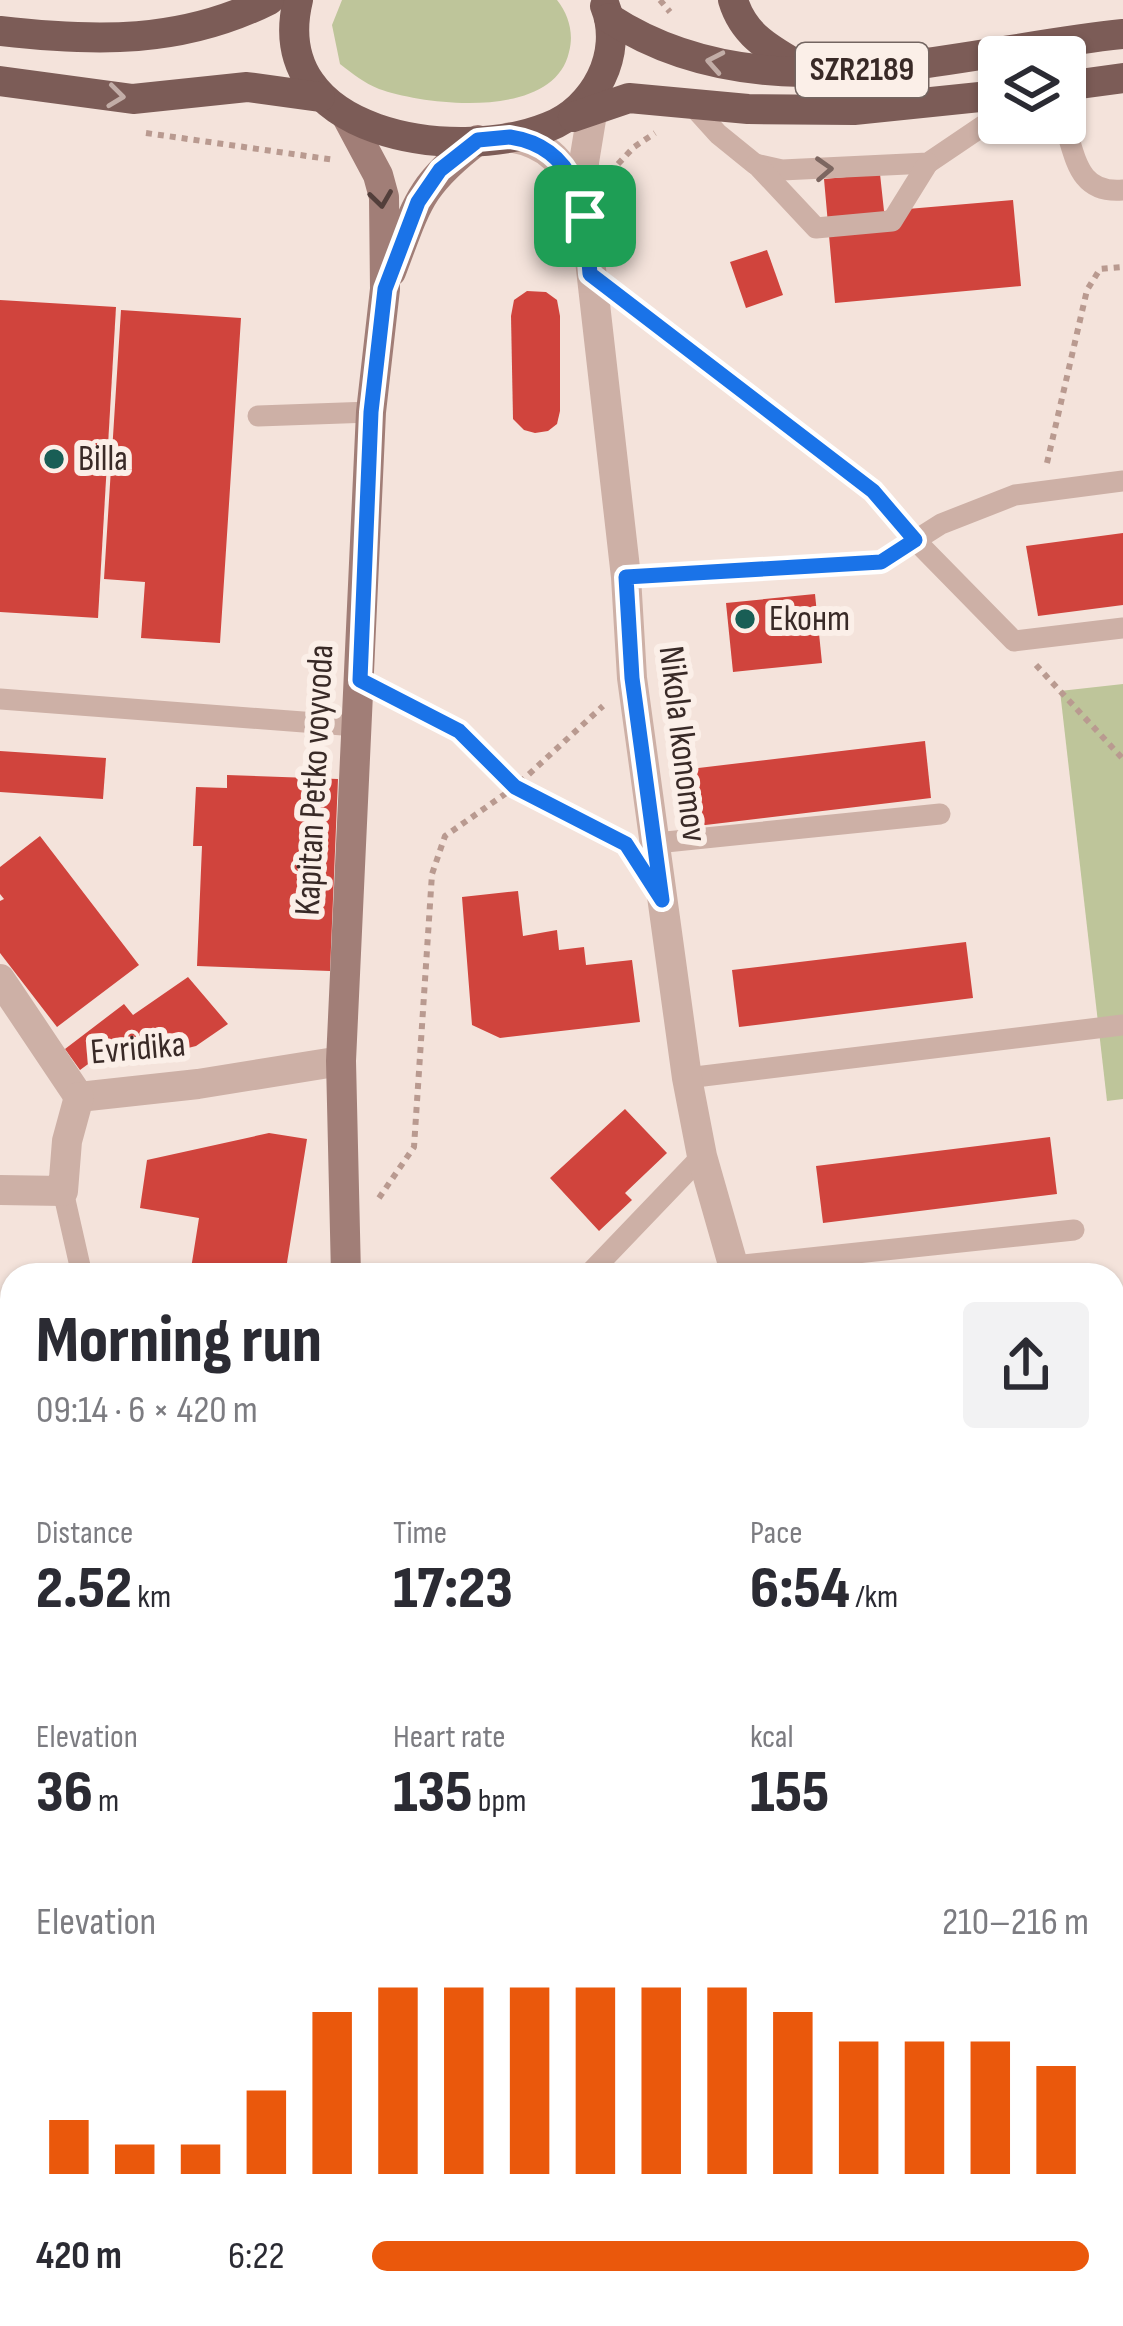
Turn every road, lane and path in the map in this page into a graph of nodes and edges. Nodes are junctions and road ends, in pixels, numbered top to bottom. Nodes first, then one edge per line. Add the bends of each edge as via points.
1 (269, 0) edge
2 (298, 0) edge
3 (660, 0) edge
4 (733, 0) edge
5 (606, 9) edge
6 (683, 18) dead end
7 (0, 31) edge
8 (1123, 34) edge
9 (809, 72) junction
10 (1123, 78) edge
11 (0, 80) edge
12 (1086, 84) edge
13 (978, 96) edge
14 (320, 97) junction
15 (594, 98) junction
16 (690, 103) junction
17 (346, 117) junction
18 (978, 129) edge
19 (658, 131) dead end
20 (136, 132) dead end
21 (510, 137) junction
22 (478, 140) junction
23 (1072, 144) edge
24 (928, 163) junction
25 (618, 164) dead end
26 (755, 164) junction
27 (377, 175) junction
28 (1123, 190) edge
29 (585, 216) junction
30 (1123, 267) edge
31 (590, 274) junction
32 (385, 289) junction
33 (371, 412) junction
34 (258, 416) dead end
35 (1123, 481) edge
36 (1040, 491) junction
37 (915, 540) junction
38 (626, 577) junction
39 (1123, 628) edge
40 (1014, 641) junction
41 (632, 678) junction
42 (360, 680) junction
43 (0, 699) edge
44 (356, 726) junction
45 (1123, 759) edge
46 (515, 787) junction
47 (940, 814) dead end
48 (641, 844) junction
49 (0, 979) edge
50 (1123, 1025) edge
51 (341, 1061) junction
52 (687, 1078) junction
53 (79, 1097) junction
54 (702, 1156) junction
55 (0, 1190) edge
56 (63, 1191) junction
57 (1074, 1230) dead end
58 (346, 1260) edge
59 (79, 1263) edge
60 (599, 1263) edge
61 (733, 1263) edge
62 (794, 1263) edge

1 - 7 main road via 144,38
2 - 14 main road, SZR2189 via 296,53
3 - 6 path
4 - 9 main road via 751,35
9 -> 5 main road, SZR2189 via 673,53
5 - 15 main road, SZR2189 via 608,61
8 - 9 main road, SZR2189
10 - 12 main road
11 -> 14 main road, SZR2189 via 134,99 247,87
13 - 16 main road, SZR2189 via 854,110
14 - 17 main road, SZR2189
15 - 16 main road, SZR2189
15 - 21 main road, SZR2189 via 562,121
15 - 29 street, Nikola Ikonomov
16 - 26 lane
17 - 22 main road, SZR2189 via 420,137
17 - 27 main road, Kapitan Petko voyvoda
18 - 24 lane
19 - 25 path
20 - 27 path via 342,161
21 - 22 main road, SZR2189
21 - 29 street, Nikola Ikonomov via 557,157
22 - 32 main road, Kapitan Petko voyvoda via 424,189
23 - 28 lane via 1090,185
26 -> 24 lane via 819,170
24 - 26 lane via 892,221 816,228
27 -> 32 main road, Kapitan Petko voyvoda
29 - 31 street, Nikola Ikonomov
30 - 36 path via 1100,269 1088,290
31 - 37 path via 873,491
31 - 38 street, Nikola Ikonomov
32 - 33 main road, Kapitan Petko voyvoda
33 - 34 lane
33 - 42 main road, Kapitan Petko voyvoda
35 - 36 lane
36 - 37 lane via 1015,494
37 - 38 lane via 881,562
37 - 40 lane
38 - 41 street, Nikola Ikonomov
39 - 40 lane
40 - 45 path
41 - 46 path
41 - 48 street, Nikola Ikonomov
42 - 44 main road, Kapitan Petko voyvoda
42 - 46 path via 459,731
43 - 44 lane
44 - 51 main road, Kapitan Petko voyvoda
46 - 48 path
46 - 58 path via 445,836 432,874 414,1147
47 - 48 lane
48 - 52 street, Nikola Ikonomov
49 - 53 street, Evridika
50 - 52 lane
51 - 53 street, Evridika
51 - 58 main road, Kapitan Petko voyvoda
52 - 54 street, Nikola Ikonomov
53 - 56 street
54 - 60 lane
54 - 61 street, Nikola Ikonomov
55 - 56 street
56 - 59 lane
57 - 62 lane

